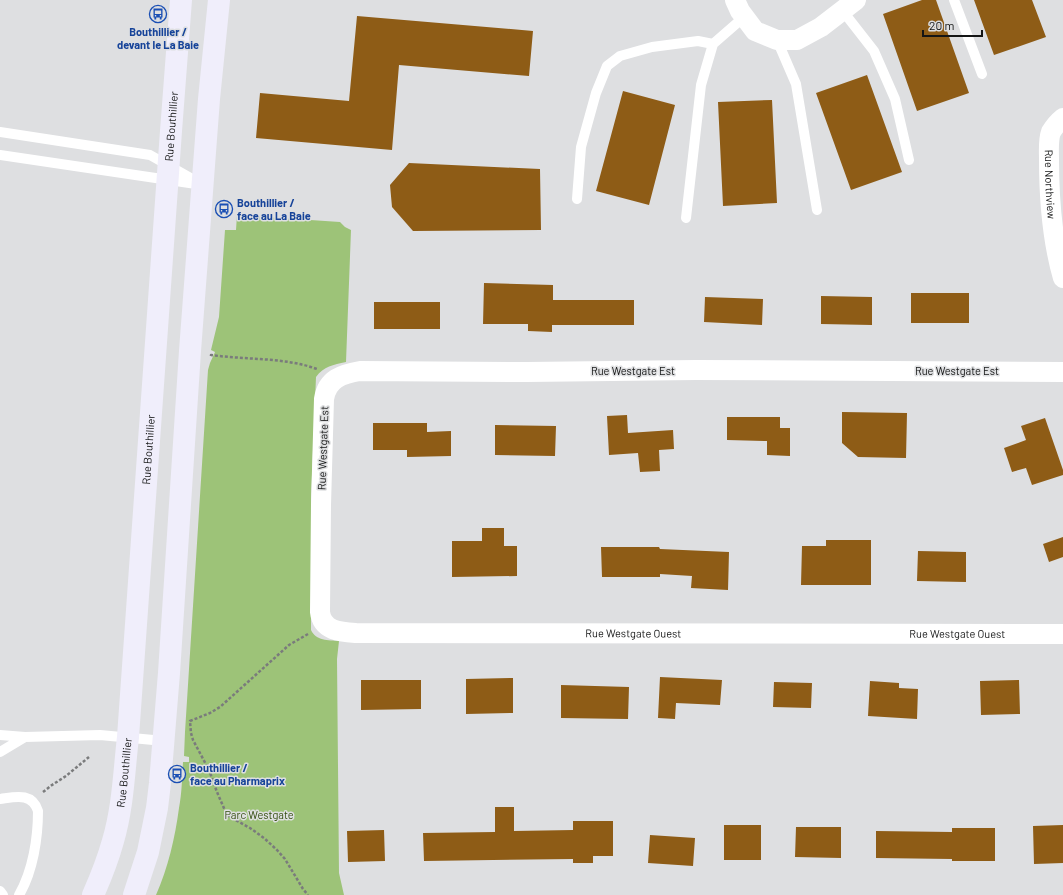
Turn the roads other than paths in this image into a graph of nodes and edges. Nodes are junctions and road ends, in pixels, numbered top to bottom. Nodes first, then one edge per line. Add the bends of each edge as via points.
1 (181, 0) edge
2 (219, 0) edge
3 (954, 0) edge
4 (849, 5) edge
5 (740, 8) edge
6 (777, 40) junction
7 (713, 44) junction
8 (982, 74) dead end
9 (1063, 118) edge
10 (0, 132) edge
11 (0, 156) edge
12 (909, 160) dead end
13 (168, 172) junction
14 (203, 185) junction
15 (577, 199) dead end
16 (817, 210) dead end
17 (686, 218) dead end
18 (1063, 278) edge
19 (1063, 372) edge
20 (321, 505) joint
21 (1063, 634) edge
22 (0, 735) edge
23 (25, 737) junction
24 (128, 737) junction
25 (164, 741) junction
26 (0, 752) edge
27 (0, 799) edge
28 (0, 891) edge
29 (3, 895) edge
30 (19, 895) edge
31 (93, 895) edge
32 (134, 895) edge

1 - 13 street, Rue Bouthillier
2 - 14 street
3 - 8 lane
4 - 6 street via 821,27 797,40
4 - 12 lane via 874,51 895,99
5 - 6 street via 755,31
5 - 7 lane
6 - 16 lane via 796,84
7 - 15 lane via 698,42 652,48 620,56 607,66 580,147
7 - 17 lane via 701,86
9 - 18 street, Rue Northview via 1051,132 1049,139 1051,204 1056,251
10 - 13 lane via 150,155
11 - 13 lane
13 - 14 lane
13 - 14 lane
13 - 24 street, Rue Bouthillier
14 - 25 street
19 - 20 street, Rue Westgate Est via 360,371 333,380 325,394
20 - 21 street, Rue Westgate Ouest via 321,616 326,626 345,632
22 - 23 lane
23 - 24 lane
23 - 26 lane
24 - 25 lane
24 - 31 street, Rue Bouthillier via 117,827
25 - 32 street via 153,832
27 - 30 lane via 23,797 32,802 38,811 33,856 28,876
28 - 29 lane

